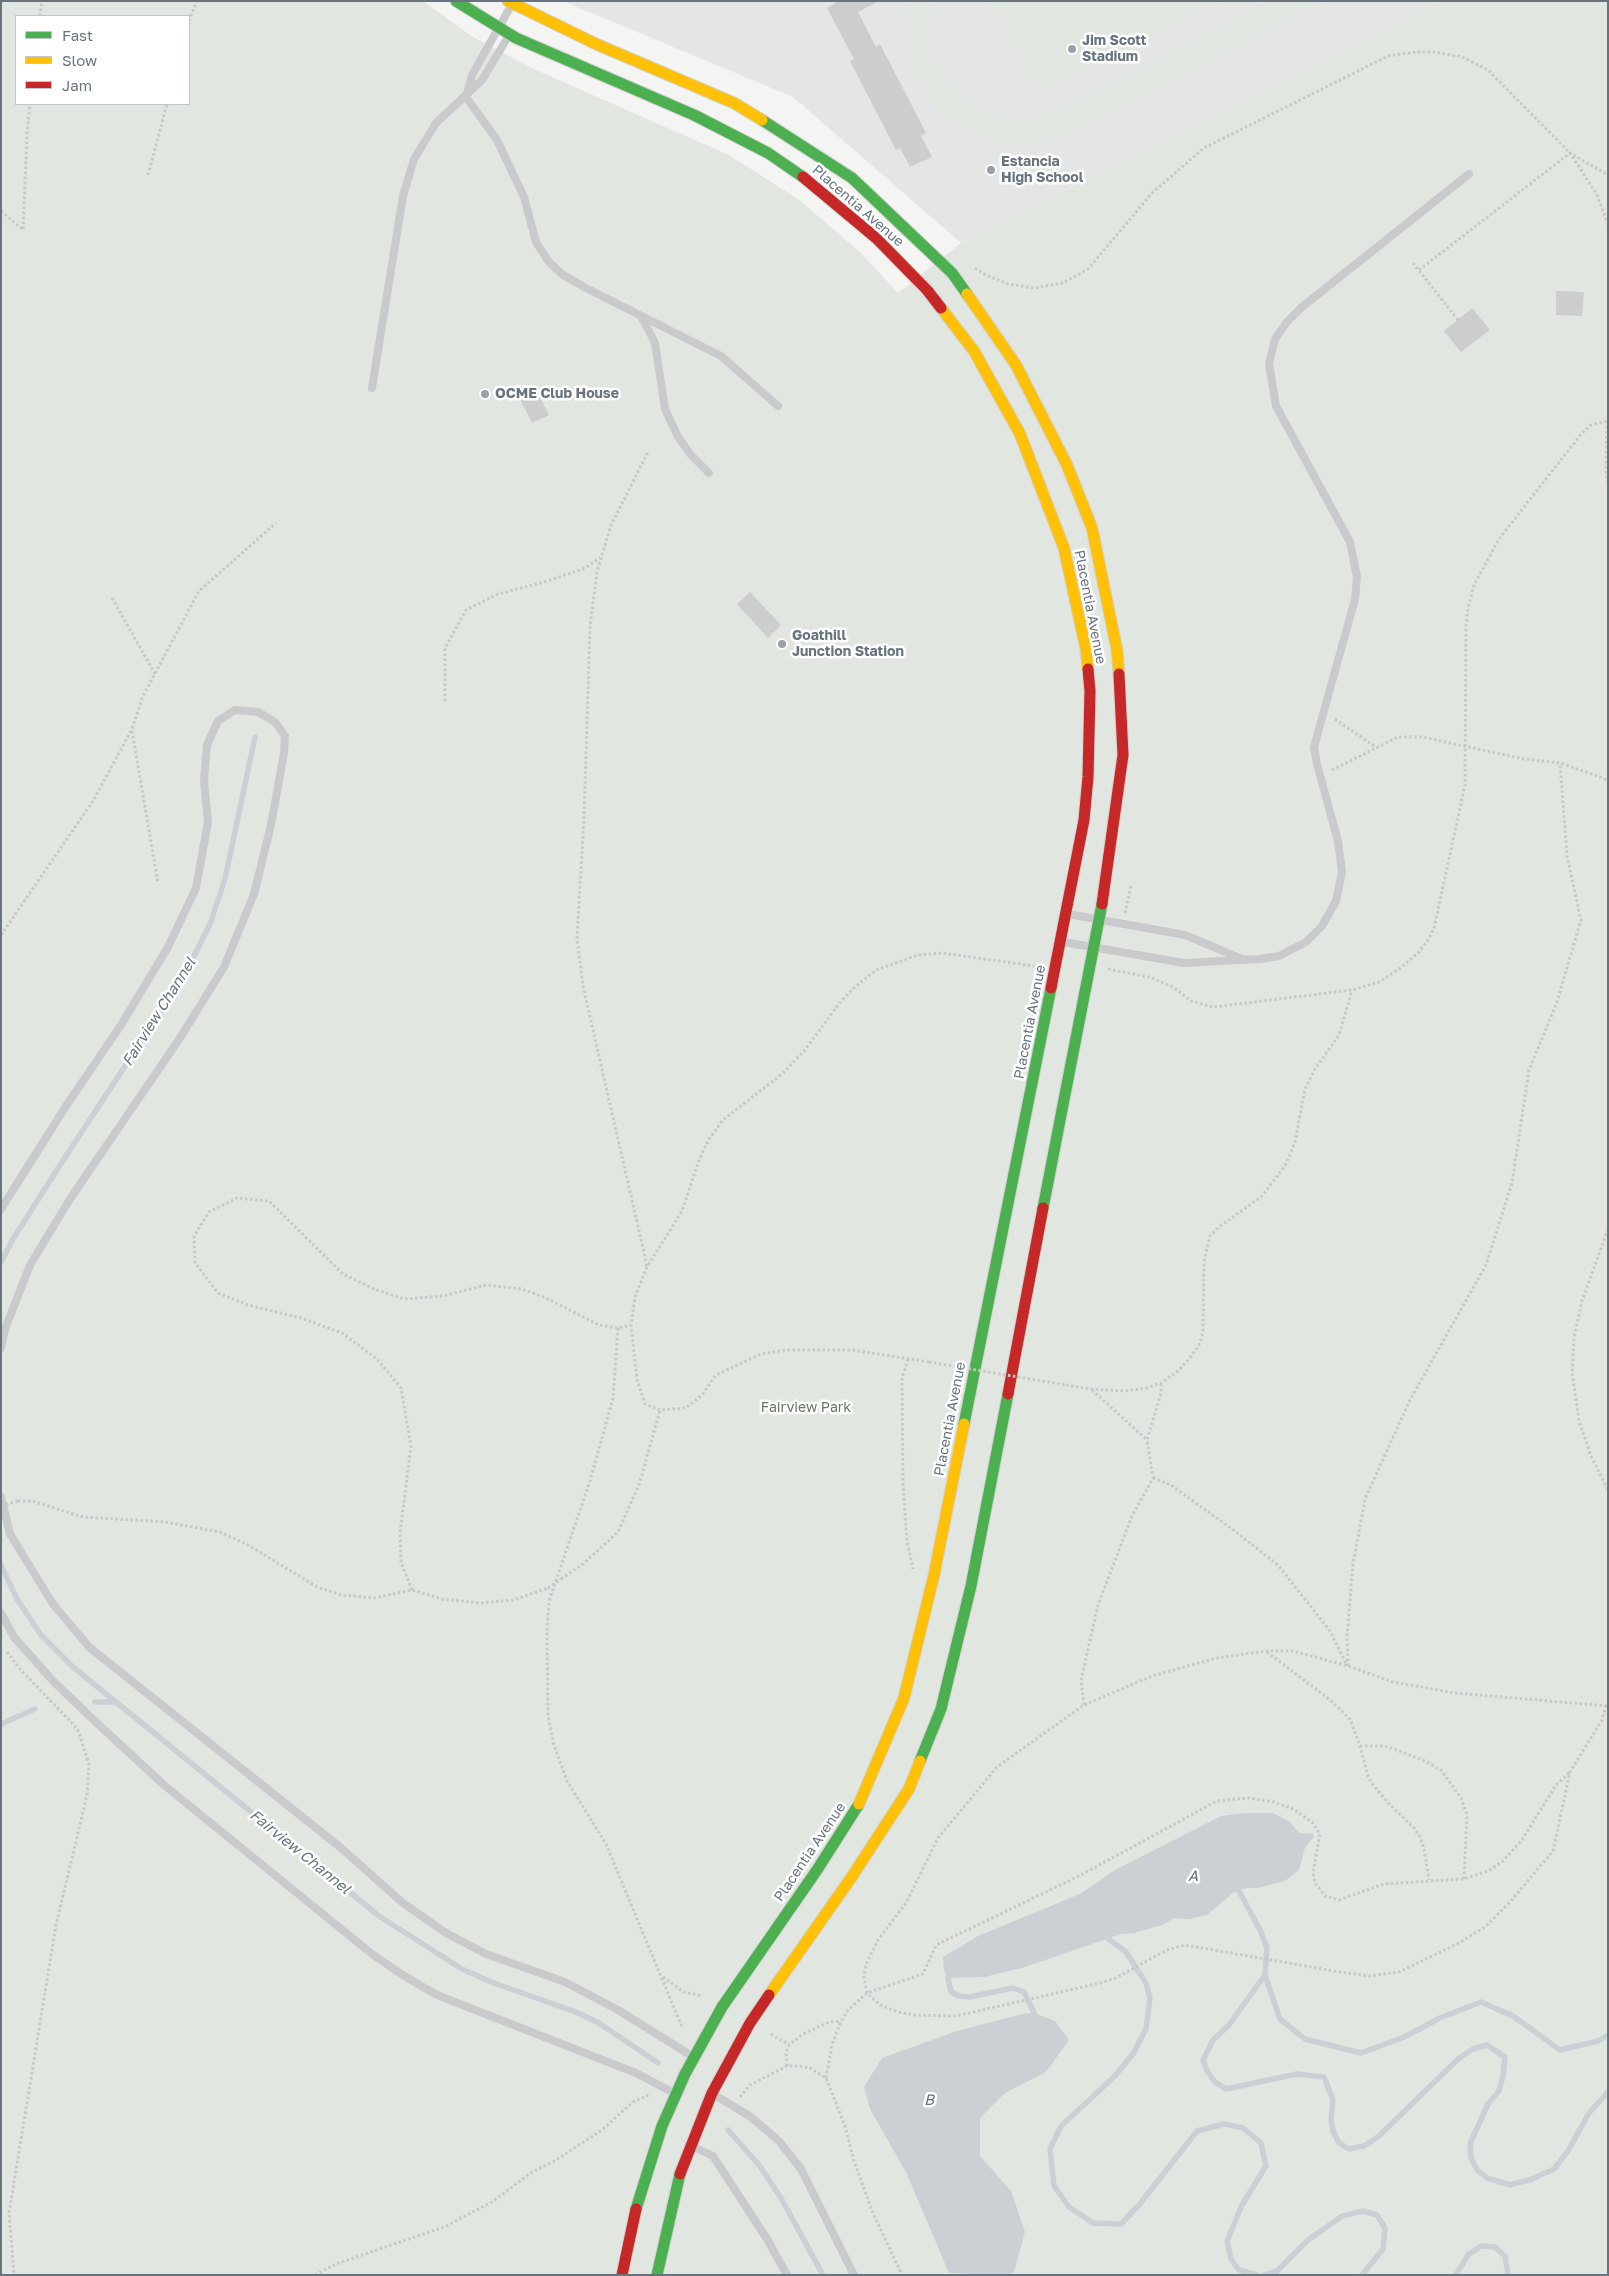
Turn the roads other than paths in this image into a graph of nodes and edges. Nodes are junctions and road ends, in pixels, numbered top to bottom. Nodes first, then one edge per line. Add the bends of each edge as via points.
1 (456, 1) edge
2 (511, 2) edge
3 (497, 28) junction
4 (510, 34) junction
5 (466, 97) junction
6 (1469, 174) dead end
7 (641, 316) junction
8 (372, 388) dead end
9 (778, 406) dead end
10 (709, 473) dead end
11 (1066, 914) junction
12 (1099, 920) junction
13 (1060, 941) junction
14 (1094, 948) junction
15 (1244, 960) junction
16 (1, 1209) edge
17 (1, 1348) edge
18 (1, 1497) edge
19 (1, 1613) edge
20 (693, 2057) junction
21 (712, 2093) junction
22 (676, 2094) junction
23 (690, 2145) junction
24 (622, 2275) edge
25 (657, 2275) edge
26 (787, 2275) edge
27 (854, 2275) edge

1 - 3 main road, Placentia Avenue
2 - 3 lane
2 - 12 main road, Placentia Avenue via 596,44 734,103 852,178 952,273 1016,365 1067,465 1092,528 1117,650 1122,755
3 - 4 main road, Placentia Avenue
3 - 5 lane via 472,75
4 - 5 lane via 482,80
4 - 11 main road, Placentia Avenue via 694,115 768,154 810,182 876,238 927,290 974,351 1020,434 1039,479 1064,548 1086,649 1090,691 1088,777 1084,820
5 - 7 lane via 497,140 524,197 536,242 549,262 563,275
5 - 8 lane via 436,123 414,159 403,196
6 - 15 lane via 1302,307 1275,339 1269,363 1276,406 1350,542 1357,578 1314,747 1338,841 1342,872 1336,901 1322,926 1306,942 1279,956
7 - 9 lane via 721,356
7 - 10 lane via 655,343 665,409 678,437
11 - 12 lane
11 - 13 main road, Placentia Avenue
12 - 14 main road, Placentia Avenue
12 - 15 lane via 1185,935
13 - 14 lane
13 - 20 main road, Placentia Avenue via 934,1575 904,1698 856,1810 727,2000
14 - 15 lane via 1184,963
14 - 21 main road, Placentia Avenue via 973,1576 941,1709 909,1789 750,2023
16 - 17 lane via 121,1025 168,947 196,888 208,822 204,780 207,744 218,721 235,710 258,712 275,722 285,736 271,825 254,894 224,967 30,1265
18 - 20 lane via 10,1534 54,1604 89,1648 340,1847 403,1903 446,1933 486,1954 565,1982 618,2010
19 - 22 lane via 14,1637 46,1674 164,1785 372,1954 437,1995 628,2069
20 - 22 main road, Placentia Avenue
21 - 23 main road, Placentia Avenue
21 - 27 lane via 734,2105 779,2141 801,2170
22 - 24 main road, Placentia Avenue via 662,2126 634,2214
23 - 25 main road, Placentia Avenue via 668,2218
23 - 26 lane via 712,2156

